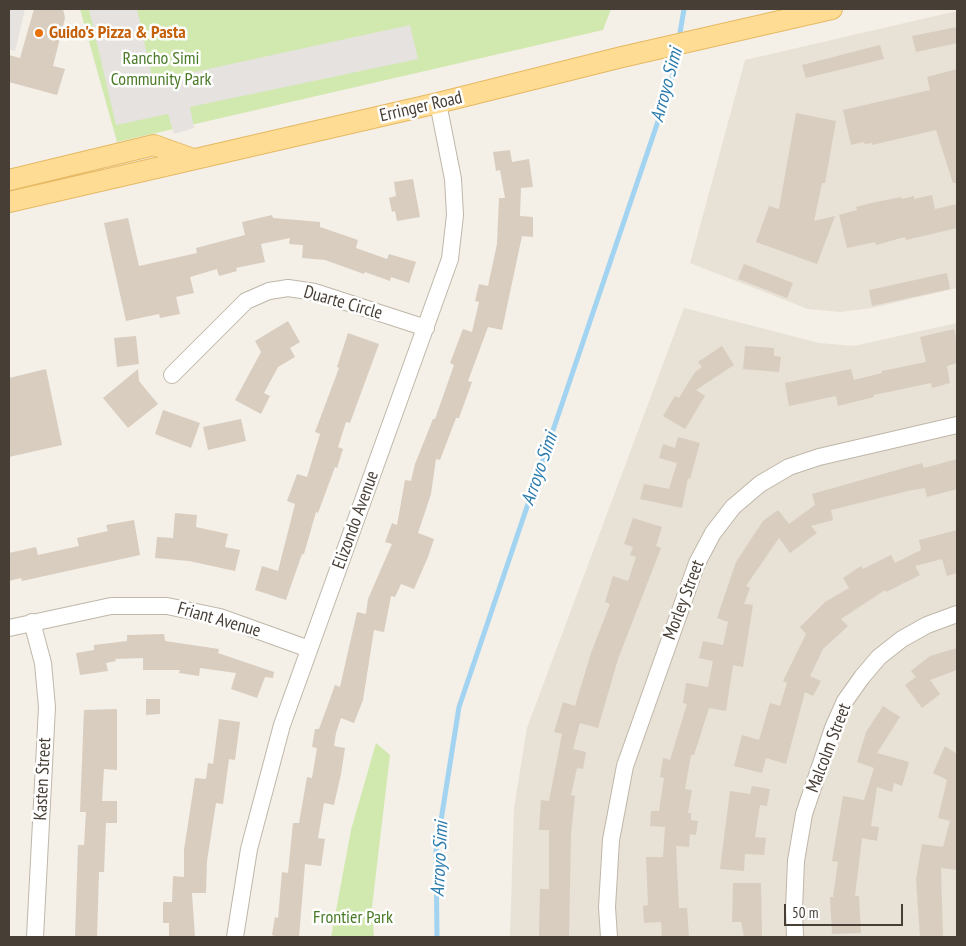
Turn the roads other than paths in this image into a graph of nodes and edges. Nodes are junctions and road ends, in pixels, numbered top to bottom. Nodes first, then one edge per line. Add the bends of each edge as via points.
1 (832, 9) edge
2 (438, 103) junction
3 (193, 159) junction
4 (9, 180) edge
5 (9, 202) edge
6 (426, 328) junction
7 (172, 376) dead end
8 (957, 425) edge
9 (957, 614) edge
10 (32, 622) junction
11 (9, 628) edge
12 (309, 649) junction
13 (36, 937) edge
14 (235, 937) edge
15 (609, 937) edge
16 (795, 937) edge

1 - 2 main road, Erringer Road
2 - 3 main road, Erringer Road
2 - 6 street, Elizondo Avenue via 455,215 450,259
3 - 4 main road via 154,145
3 - 5 main road, Erringer Road
6 - 7 street, Duarte Circle via 315,292 288,288 270,291 246,301
6 - 12 street, Elizondo Avenue
8 - 15 street, Morley Street via 789,467 760,484 740,501 713,533 697,563 625,766 611,840 607,907
9 - 16 street, Malcolm Street via 902,639 874,664 845,701 804,814 796,861
10 - 11 street, Friant Avenue
10 - 12 street, Friant Avenue via 111,606 167,606 220,617
10 - 13 street, Kasten Street via 43,663 47,707
12 - 14 street, Elizondo Avenue via 265,785 250,848

